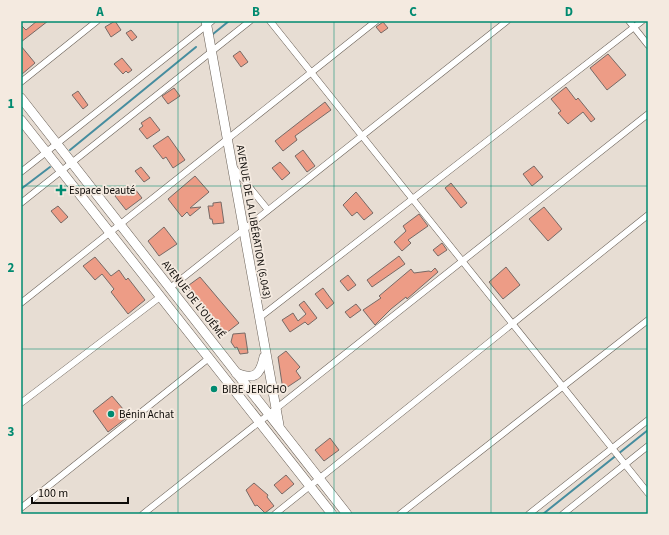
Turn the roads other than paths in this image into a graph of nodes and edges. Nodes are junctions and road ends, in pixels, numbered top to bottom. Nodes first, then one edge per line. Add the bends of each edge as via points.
1 (97, 21) edge
2 (250, 21) edge
3 (270, 21) edge
4 (376, 21) edge
5 (507, 21) edge
6 (629, 21) edge
7 (642, 21) edge
8 (207, 22) edge
9 (634, 27) junction
10 (648, 45) edge
11 (211, 53) junction
12 (311, 73) junction
13 (21, 82) edge
14 (21, 98) edge
15 (648, 114) edge
16 (21, 120) edge
17 (362, 136) junction
18 (227, 139) junction
19 (57, 144) junction
20 (46, 152) junction
21 (72, 163) junction
22 (232, 165) junction
23 (61, 171) junction
24 (21, 172) edge
25 (413, 199) junction
26 (21, 203) edge
27 (268, 210) junction
28 (648, 215) edge
29 (120, 224) junction
30 (243, 229) junction
31 (110, 232) junction
32 (463, 261) junction
33 (170, 288) junction
34 (160, 296) junction
35 (21, 303) edge
36 (259, 318) junction
37 (648, 320) edge
38 (512, 323) junction
39 (265, 352) junction
40 (209, 358) junction
41 (236, 373) junction
42 (563, 386) junction
43 (21, 403) edge
44 (272, 412) junction
45 (648, 420) edge
46 (259, 422) junction
47 (648, 446) edge
48 (614, 449) junction
49 (625, 463) junction
50 (319, 478) junction
51 (310, 486) junction
52 (648, 493) edge
53 (21, 508) edge
54 (143, 514) edge
55 (275, 514) edge
56 (332, 514) edge
57 (347, 514) edge
58 (400, 514) edge
59 (529, 514) edge
60 (563, 514) edge

1 - 13 street
2 - 11 street
3 - 12 street
4 - 12 street
5 - 17 street
6 - 9 street
7 - 9 street
8 - 11 main road, AVENUE DE LA LIBÉRATION (6.043)
8 - 19 street
9 - 10 street
9 - 25 street
11 - 18 main road, AVENUE DE LA LIBÉRATION (6.043)
11 - 21 street
12 - 17 street
12 - 18 street
14 - 19 main road, AVENUE DE L'OUÉMÉ
15 - 32 street
16 - 20 main road
17 - 25 street
17 - 27 street
18 - 22 main road, AVENUE DE LA LIBÉRATION (6.043)
18 - 29 street
19 - 20 street
19 - 21 main road, AVENUE DE L'OUÉMÉ
20 - 23 main road
20 - 24 street
21 - 23 street
21 - 29 main road, AVENUE DE L'OUÉMÉ
22 - 27 street
22 - 30 main road, AVENUE DE LA LIBÉRATION (6.043)
23 - 26 street
23 - 31 main road
25 - 32 street
25 - 36 street
27 - 30 street
28 - 38 street
29 - 31 street
29 - 33 main road, AVENUE DE L'OUÉMÉ
30 - 33 street
30 - 36 main road, AVENUE DE LA LIBÉRATION (6.043)
31 - 34 main road
31 - 35 street
32 - 38 street
32 - 44 street
33 - 41 main road, AVENUE DE L'OUÉMÉ
34 - 40 main road
34 - 43 street
36 - 39 main road, AVENUE DE LA LIBÉRATION (6.043)
37 - 42 street
38 - 42 street
38 - 50 street
39 - 41 main road via 258,373 252,377
39 - 44 main road, AVENUE DE LA LIBÉRATION (6.043)
40 - 46 main road
40 - 53 street
41 - 44 main road, AVENUE DE L'OUÉMÉ
42 - 48 street
42 - 58 street
44 - 46 street
44 - 50 main road, AVENUE DE LA LIBÉRATION (6.043) via 279,427
45 - 48 street
46 - 51 main road
46 - 54 street
47 - 49 street
48 - 49 street
48 - 59 street
49 - 52 street
49 - 60 street
50 - 51 street
50 - 57 main road
51 - 55 street
51 - 56 main road

